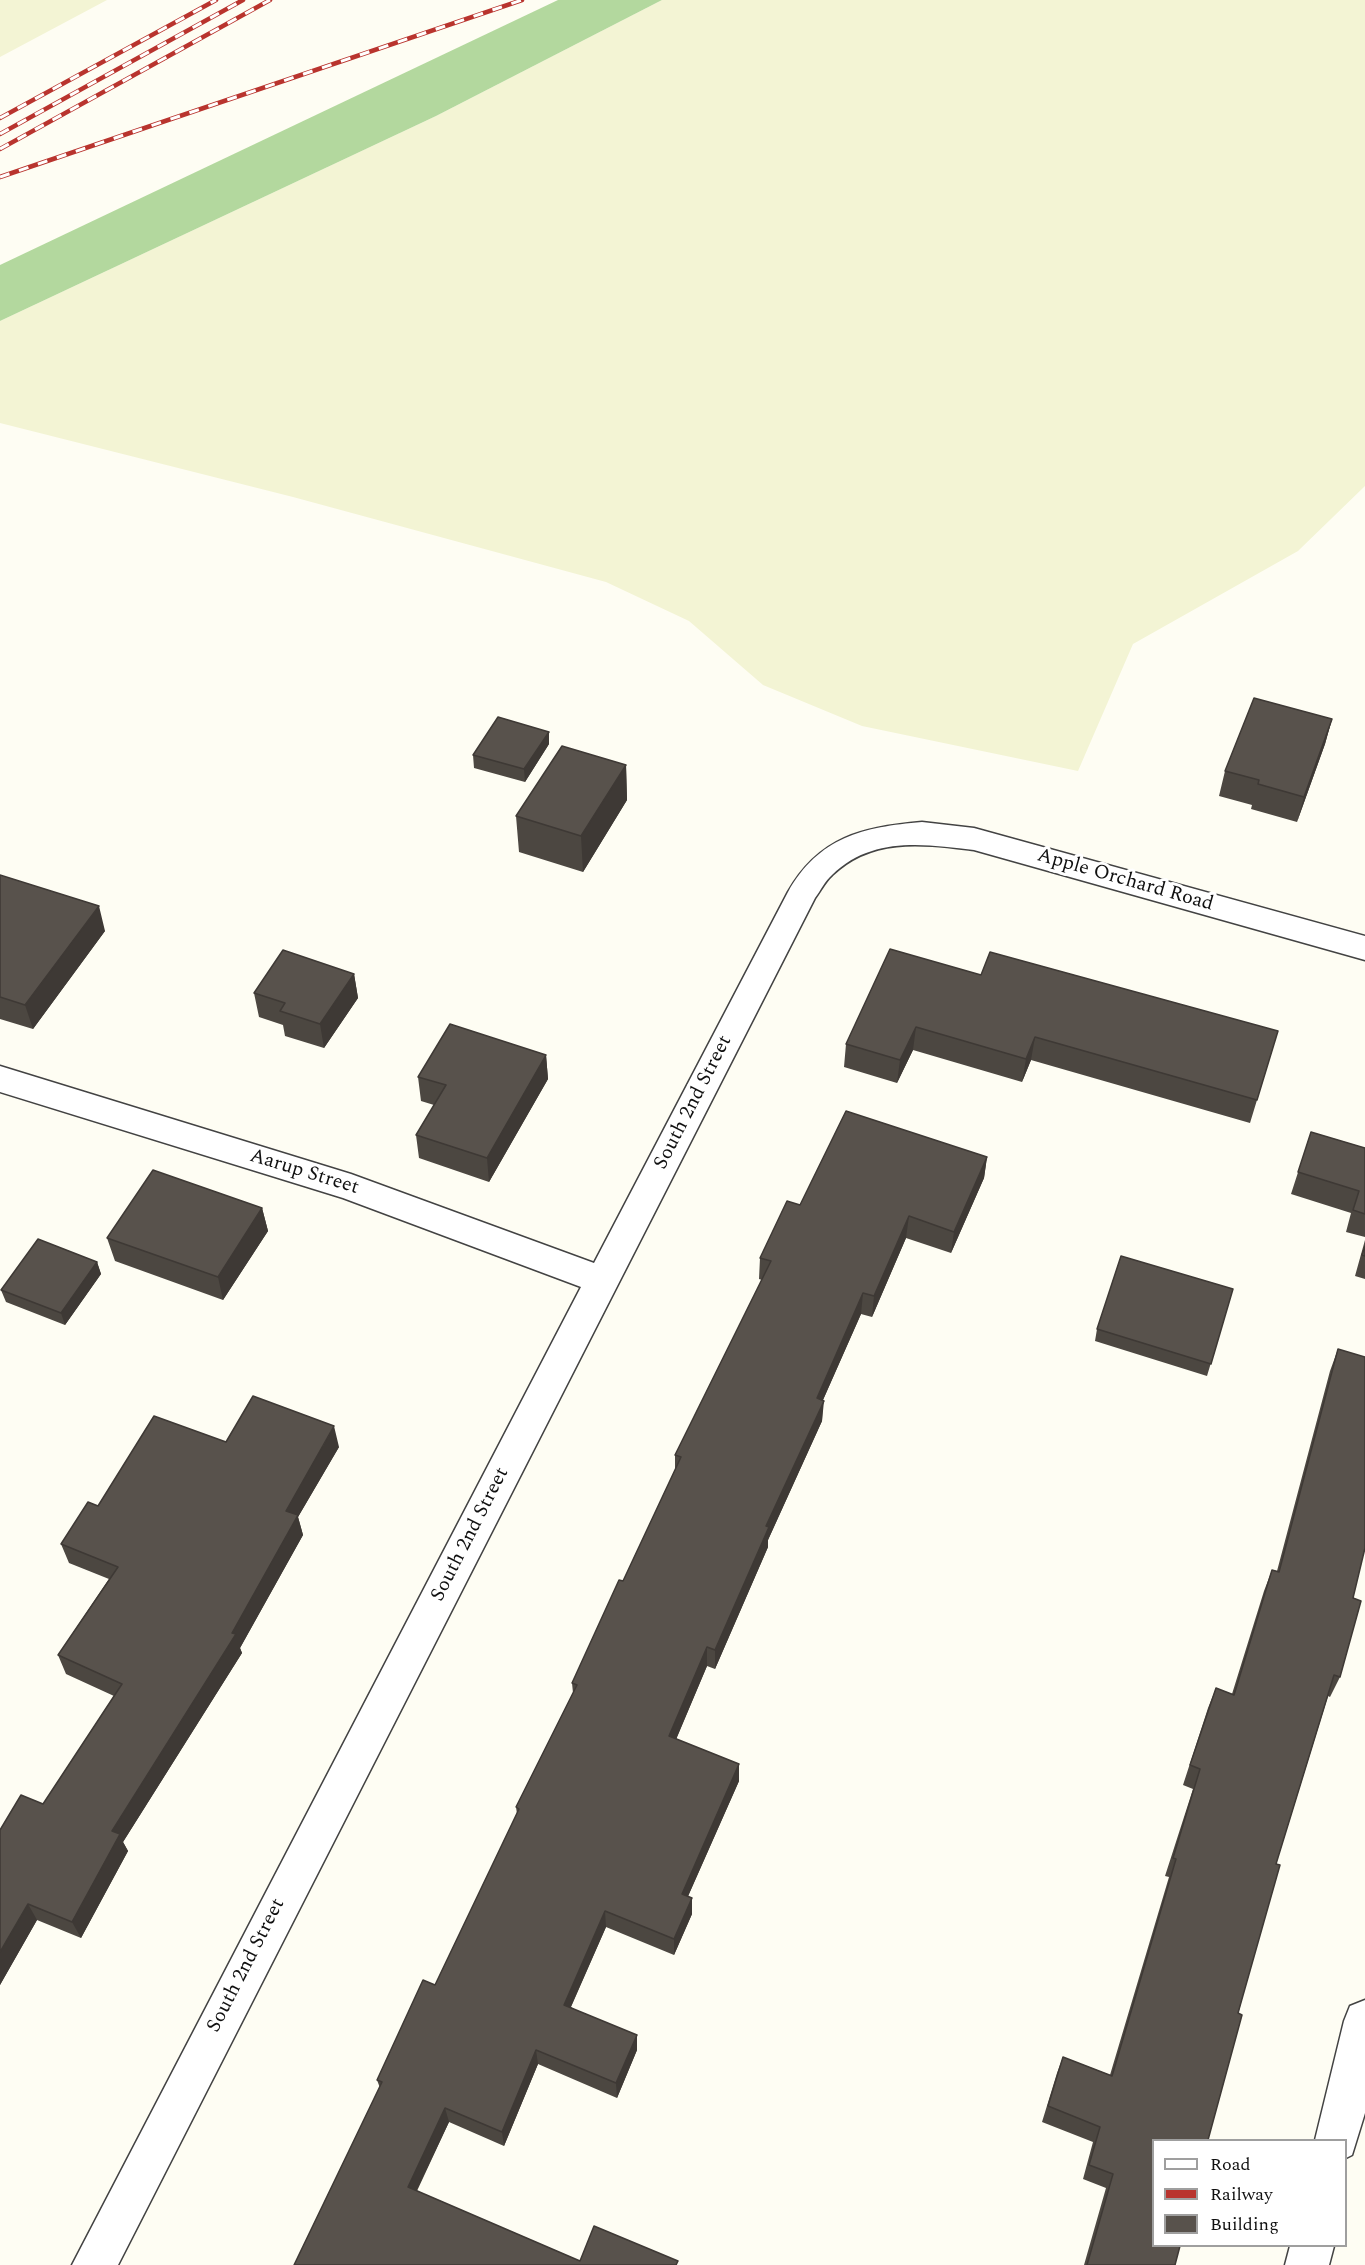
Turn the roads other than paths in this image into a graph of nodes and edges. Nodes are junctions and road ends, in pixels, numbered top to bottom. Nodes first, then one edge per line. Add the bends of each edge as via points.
1 (881, 836) joint
2 (1365, 948) edge
3 (0, 1079) edge
4 (603, 1281) junction
5 (1365, 2021) edge
6 (1337, 2139) edge
7 (1312, 2247) edge
8 (94, 2265) edge
9 (1307, 2265) edge

1 - 2 street, Apple Orchard Road via 922,833 974,839
1 - 4 street, South 2nd Street via 853,846 821,867 803,892
3 - 4 street, Aarup Street via 351,1187
4 - 8 street, South 2nd Street
5 - 6 street
7 - 9 street

